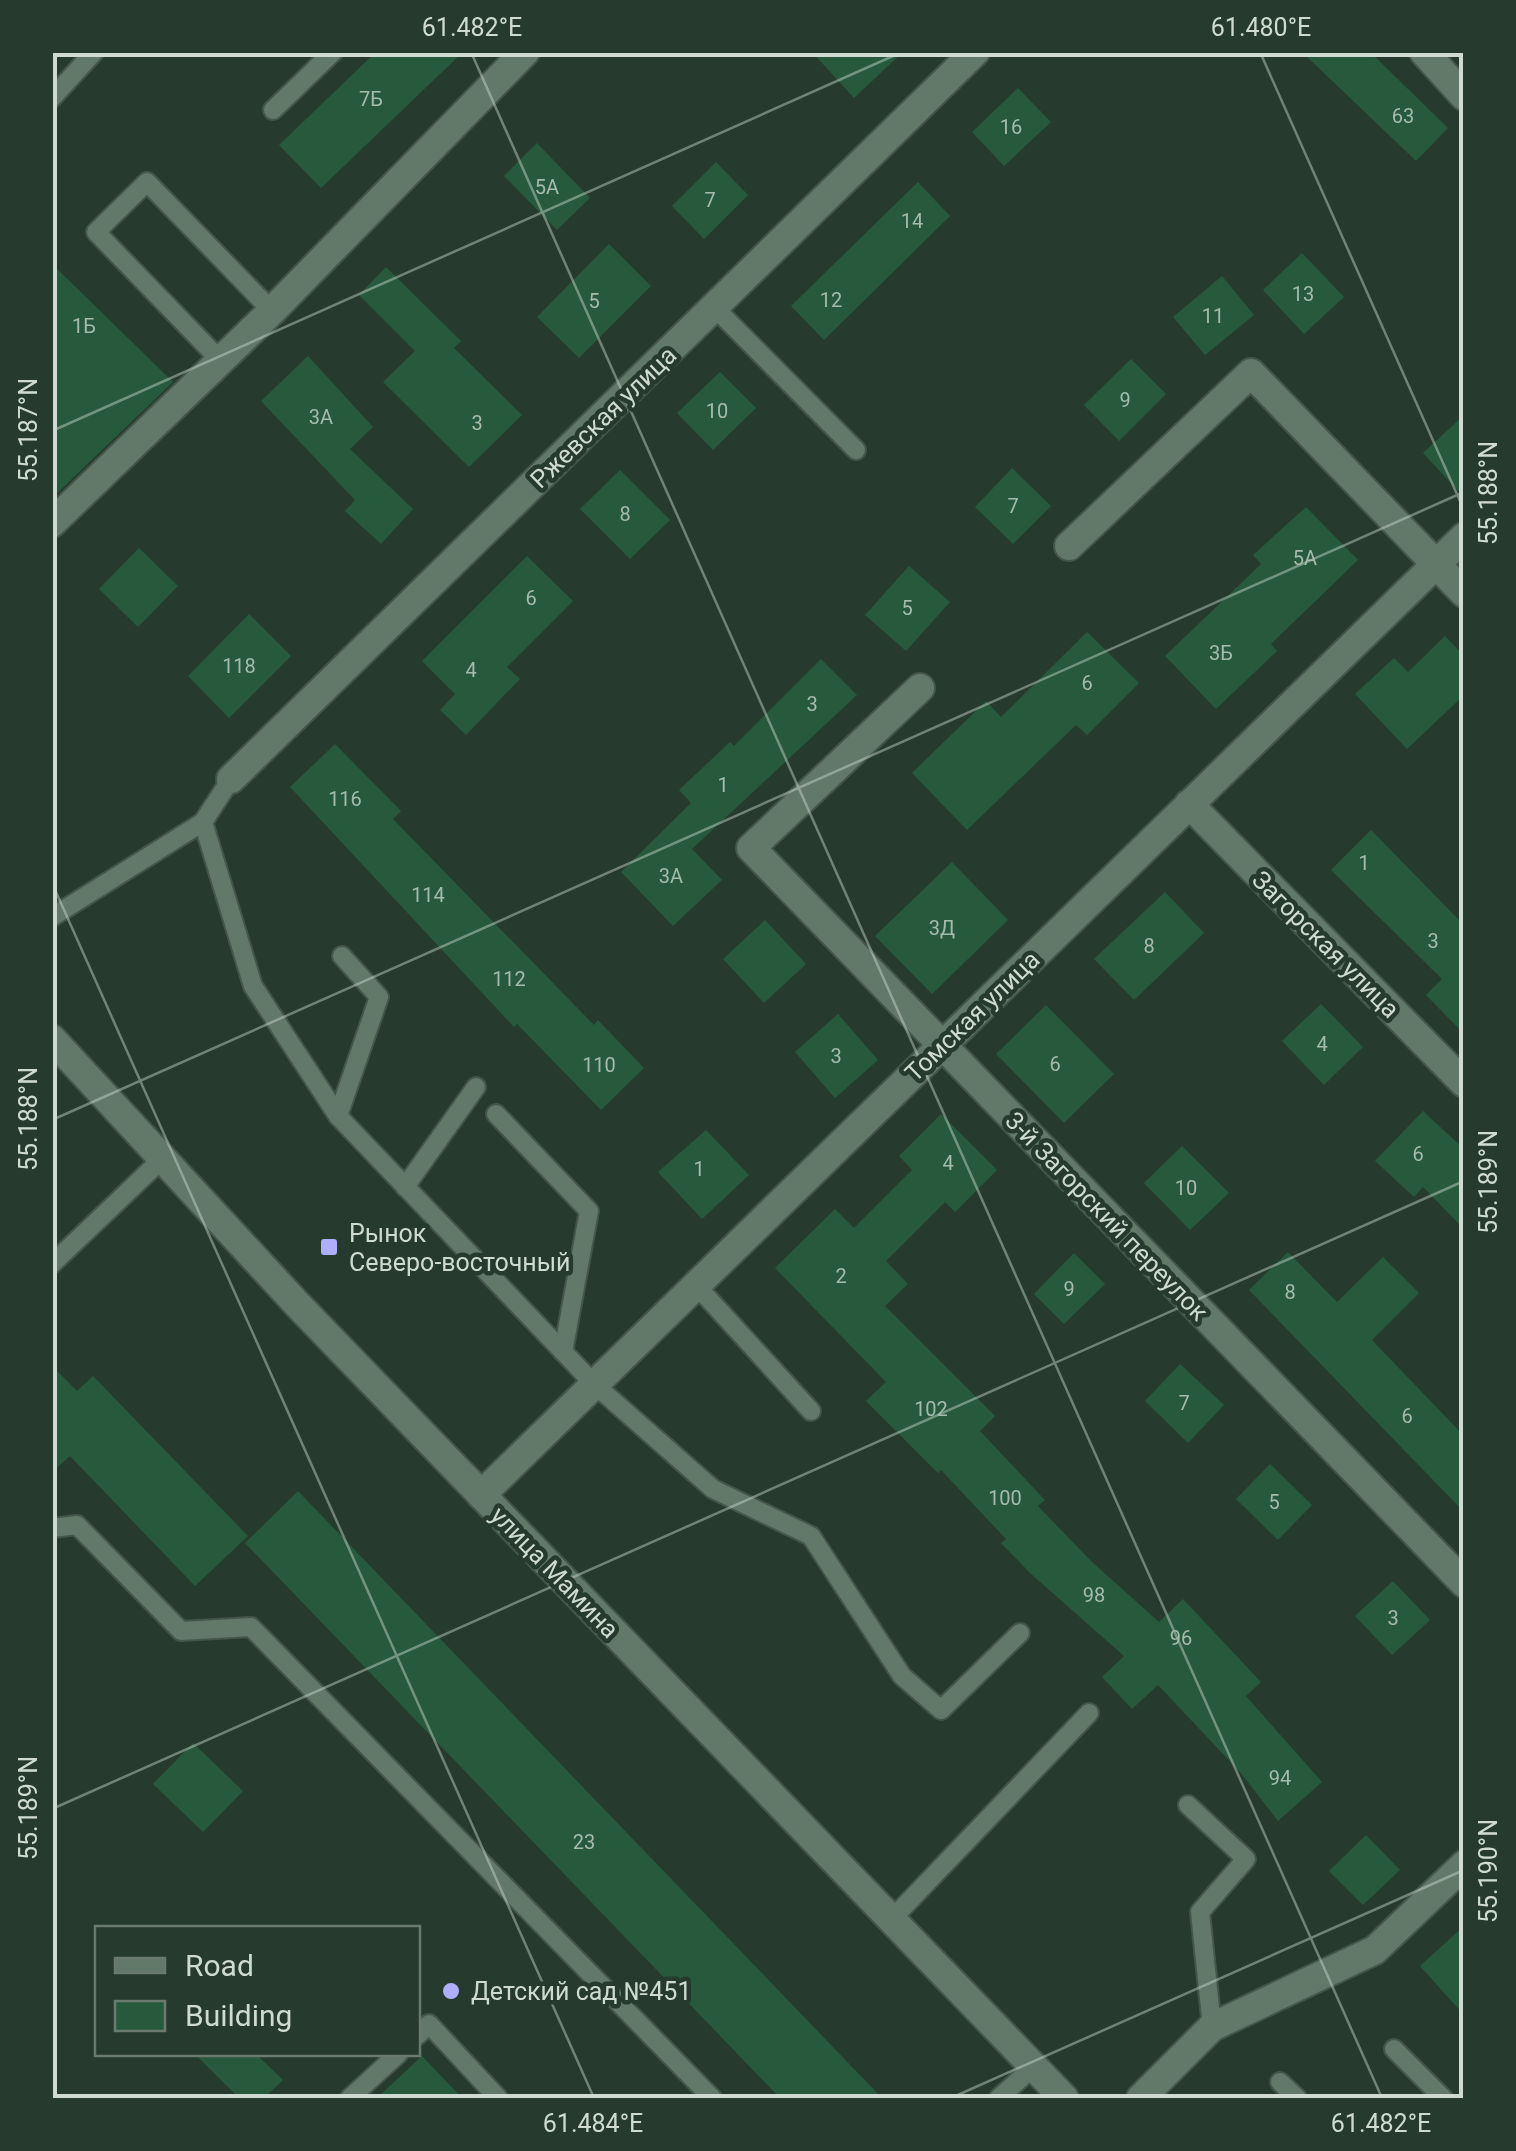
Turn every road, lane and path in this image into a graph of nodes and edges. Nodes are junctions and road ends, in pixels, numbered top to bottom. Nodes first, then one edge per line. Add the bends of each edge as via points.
1 (94, 52) edge
2 (333, 52) edge
3 (525, 52) edge
4 (975, 52) edge
5 (1424, 52) edge
6 (1464, 96) edge
7 (52, 98) edge
8 (273, 110) dead end
9 (715, 308) junction
10 (272, 311) junction
11 (221, 361) junction
12 (856, 450) dead end
13 (52, 523) edge
14 (1464, 537) edge
15 (1069, 546) dead end
16 (1435, 564) junction
17 (1464, 594) edge
18 (920, 688) dead end
19 (230, 779) joint
20 (1188, 804) junction
21 (203, 822) junction
22 (52, 917) edge
23 (342, 956) dead end
24 (52, 1039) edge
25 (942, 1045) junction
26 (1464, 1083) edge
27 (476, 1087) dead end
28 (496, 1114) dead end
29 (338, 1116) junction
30 (163, 1158) junction
31 (406, 1187) junction
32 (55, 1256) edge
33 (696, 1285) junction
34 (563, 1352) junction
35 (594, 1384) junction
36 (812, 1411) dead end
37 (480, 1494) junction
38 (52, 1528) edge
39 (1464, 1583) edge
40 (1020, 1634) dead end
41 (1090, 1714) dead end
42 (1188, 1805) dead end
43 (1464, 1865) edge
44 (891, 1920) junction
45 (1212, 2027) junction
46 (420, 2033) edge
47 (1394, 2049) dead end
48 (396, 2056) edge
49 (1033, 2067) junction
50 (1280, 2082) dead end
51 (350, 2098) edge
52 (498, 2098) edge
53 (712, 2098) edge
54 (1000, 2098) edge
55 (1064, 2098) edge
56 (1140, 2098) edge
57 (1297, 2098) edge
58 (1442, 2098) edge

1 - 7 lane
2 - 8 lane
3 - 10 street
4 - 9 street, Ржевская улица
5 - 6 street
9 - 12 lane
9 - 19 street, Ржевская улица
10 - 11 street
10 - 11 lane via 147,182 108,219 96,232
11 - 13 street
14 - 16 street, Томская улица
15 - 16 street via 1252,373
16 - 17 street
16 - 20 street, Томская улица
18 - 25 street, 3-й Загорский переулок via 752,848
19 - 21 lane
20 - 25 street, Томская улица
20 - 26 street, Загорская улица
21 - 22 lane
21 - 29 lane via 252,986
23 - 29 lane via 379,997
24 - 30 street, улица Мамина
25 - 33 street, Томская улица
25 - 39 street, 3-й Загорский переулок
27 - 31 lane
28 - 34 lane via 589,1211
29 - 31 lane
30 - 32 lane
30 - 37 street, улица Мамина
31 - 34 lane
33 - 35 street, Томская улица
33 - 36 lane
34 - 35 lane
35 - 37 street, Томская улица
35 - 40 lane via 713,1490 811,1536 902,1676 942,1710
37 - 44 street, улица Мамина
38 - 53 lane via 77,1526 181,1631 250,1627
41 - 44 lane
42 - 45 lane via 1246,1859 1200,1912
43 - 45 street via 1375,1950
44 - 49 street, улица Мамина
45 - 56 street
46 - 52 lane via 429,2024
47 - 58 lane
48 - 51 lane
49 - 54 lane
49 - 55 street, улица Мамина
50 - 57 lane

